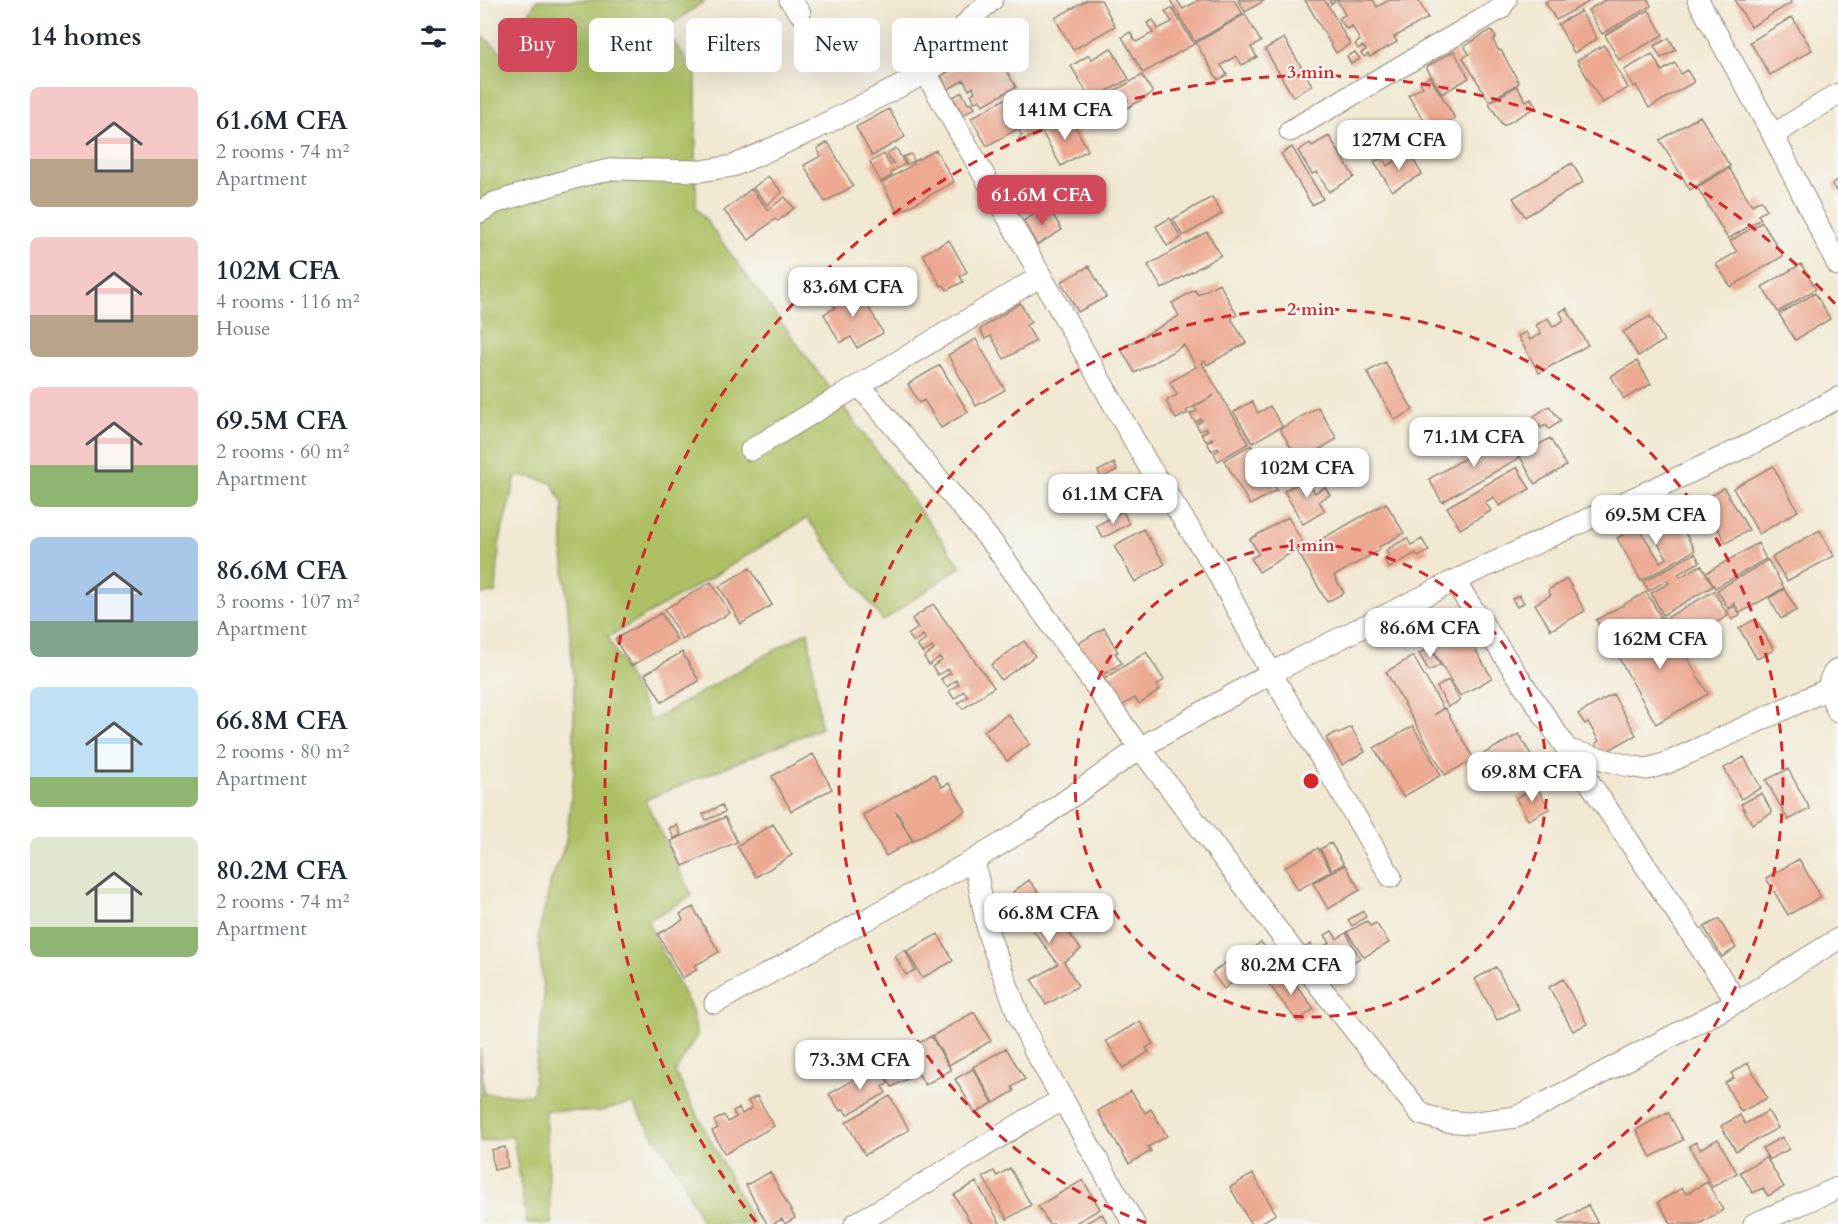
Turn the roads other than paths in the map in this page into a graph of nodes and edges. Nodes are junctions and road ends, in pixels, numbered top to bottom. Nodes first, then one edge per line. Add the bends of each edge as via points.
1 (992, 0) edge
2 (1506, 0) edge
3 (1698, 0) edge
4 (926, 73) junction
5 (1838, 94) edge
6 (1290, 131) dead end
7 (1773, 135) junction
8 (480, 212) edge
9 (1838, 265) edge
10 (1041, 276) junction
11 (859, 386) junction
12 (1838, 398) edge
13 (751, 450) dead end
14 (1454, 581) junction
15 (1838, 669) edge
16 (1271, 674) junction
17 (1828, 688) junction
18 (1838, 712) edge
19 (1140, 748) junction
20 (1568, 750) junction
21 (974, 860) junction
22 (1391, 877) dead end
23 (1838, 939) edge
24 (1737, 1002) junction
25 (715, 1003) dead end
26 (1063, 1100) junction
27 (1838, 1188) edge
28 (855, 1224) edge
29 (1134, 1224) edge
30 (1754, 1224) edge

1 - 4 street via 952,40 940,63
2 - 6 street via 1500,9
3 - 7 street
4 - 8 street via 733,166 701,171 614,169 494,203
4 - 10 street
5 - 7 street
7 - 9 street
10 - 11 street
10 - 16 street via 1147,462 1215,568
11 - 13 street
11 - 19 street via 995,546
12 - 14 street via 1749,445
14 - 16 street
14 - 20 street
15 - 17 street
16 - 19 street
16 - 22 street
17 - 18 street
17 - 20 street via 1647,769
19 - 21 street via 1027,828
19 - 24 street via 1421,1114 1469,1123 1516,1117
20 - 24 street
21 - 25 street
21 - 26 street via 993,948 1035,1051
23 - 24 street
26 - 28 street
26 - 29 street
27 - 30 street

